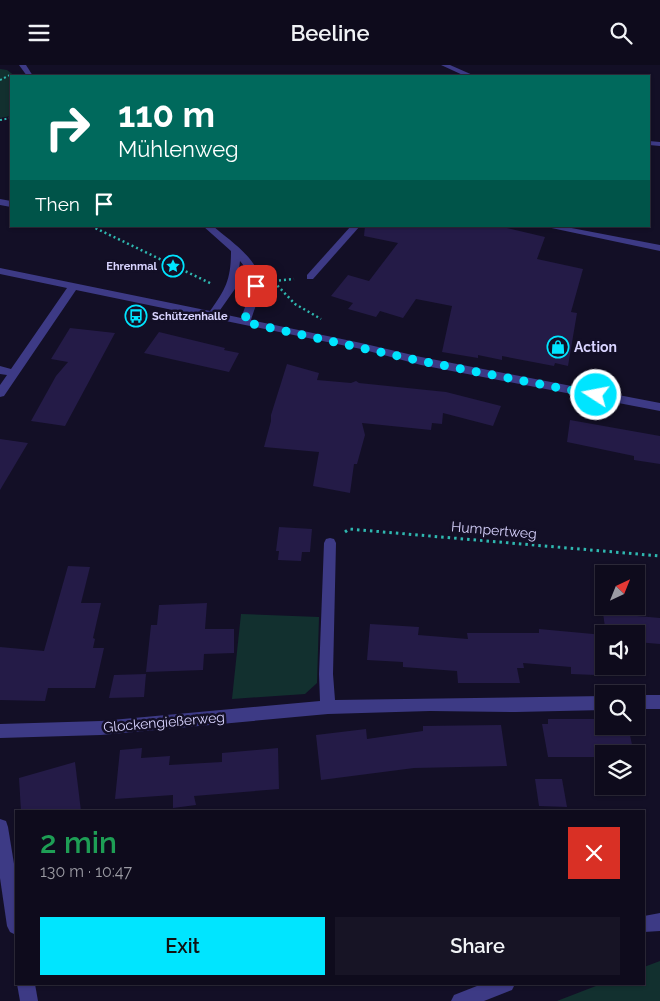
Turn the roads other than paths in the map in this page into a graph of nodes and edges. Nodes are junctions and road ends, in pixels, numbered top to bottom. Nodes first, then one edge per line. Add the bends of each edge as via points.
1 (444, 65) edge
2 (468, 75) edge
3 (208, 227) edge
4 (355, 227) edge
5 (551, 227) edge
6 (660, 248) edge
7 (235, 251) junction
8 (0, 271) edge
9 (310, 277) dead end
10 (74, 285) junction
11 (212, 315) junction
12 (244, 322) junction
13 (0, 371) edge
14 (13, 373) junction
15 (0, 393) edge
16 (660, 407) edge
17 (330, 543) road end
18 (660, 701) edge
19 (645, 702) edge
20 (595, 703) edge
21 (328, 707) junction
22 (0, 731) edge
23 (0, 827) edge
24 (15, 920) edge
25 (660, 922) edge
26 (645, 924) edge
27 (26, 985) edge
28 (503, 985) edge
29 (29, 1001) edge
30 (460, 1001) edge

1 - 2 street
3 - 7 street
4 - 9 street
5 - 6 street
7 - 11 street via 236,275
7 - 12 street via 244,259 256,280
8 - 10 street
10 - 11 street
10 - 14 street
11 - 12 street
12 - 16 street via 430,363
13 - 14 street
14 - 15 street
17 - 21 street
18 - 19 street
20 - 21 street, Glockengießerweg
21 - 22 street, Glockengießerweg via 101,728
23 - 24 street
25 - 26 street
27 - 29 street
28 - 30 street

